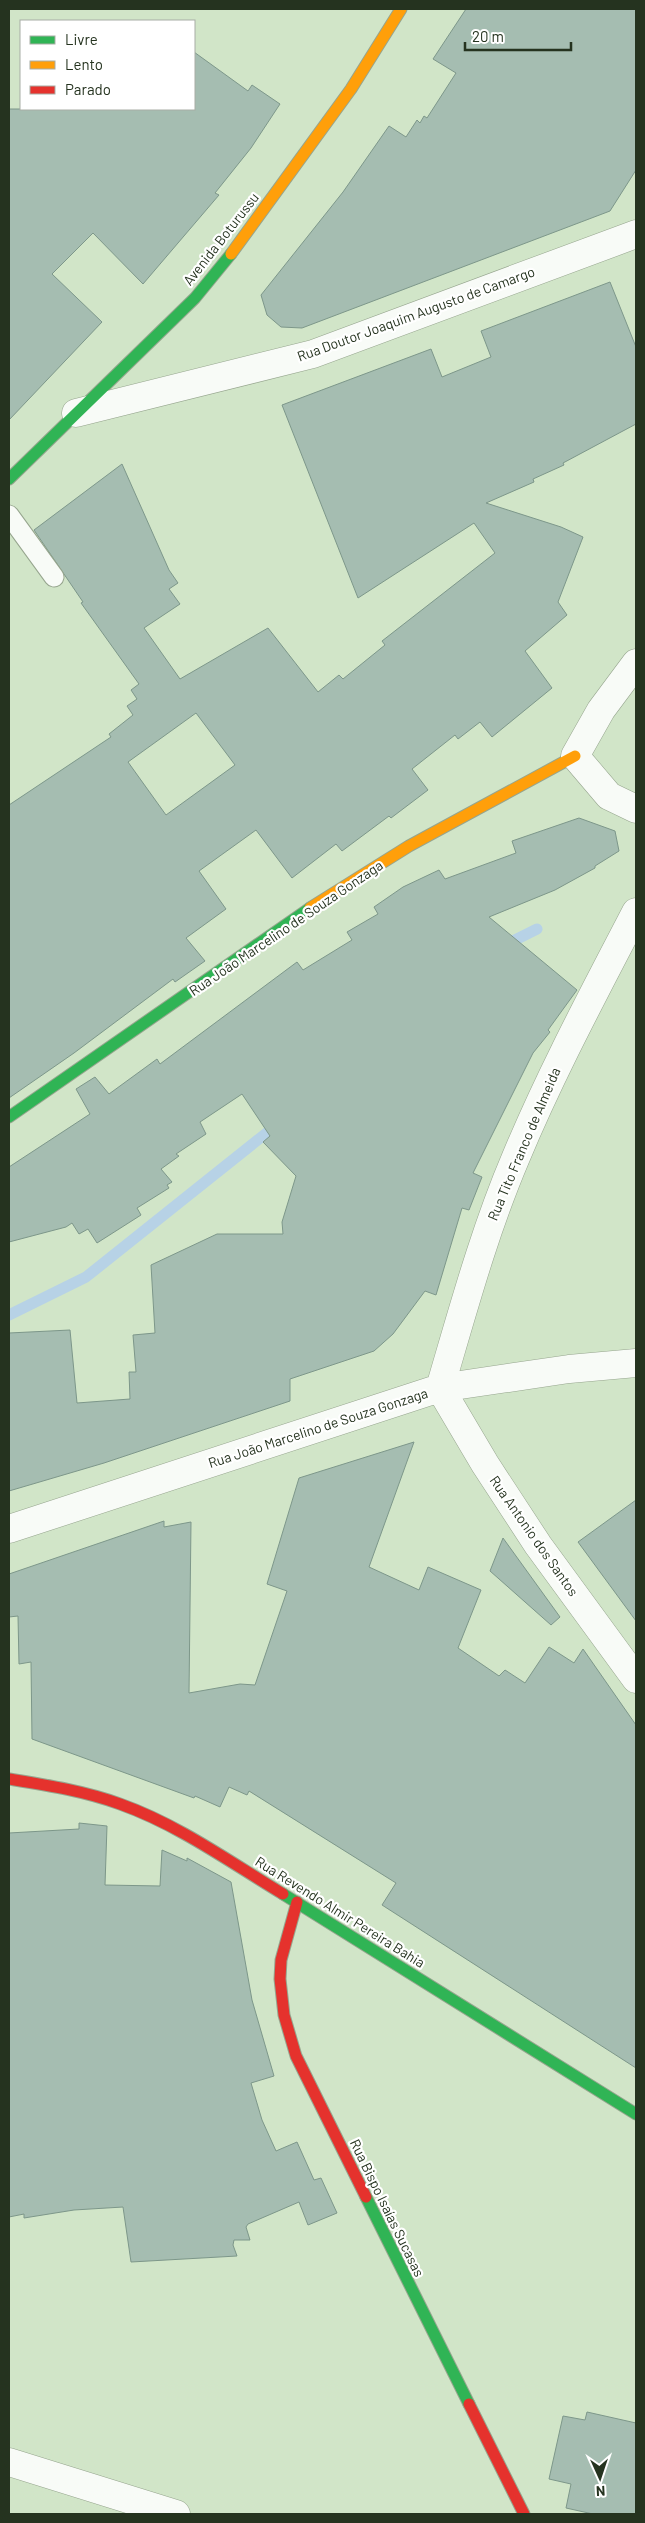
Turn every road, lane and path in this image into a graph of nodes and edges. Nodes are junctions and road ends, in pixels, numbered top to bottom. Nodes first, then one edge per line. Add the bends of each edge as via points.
1 (401, 9) edge
2 (636, 234) edge
3 (76, 413) junction
4 (9, 479) edge
5 (9, 515) edge
6 (54, 576) dead end
7 (636, 663) edge
8 (575, 756) junction
9 (636, 809) edge
10 (636, 912) edge
11 (9, 1117) edge
12 (636, 1363) edge
13 (440, 1388) junction
14 (9, 1529) edge
15 (636, 1679) edge
16 (9, 1778) edge
17 (297, 1902) junction
18 (636, 2114) edge
19 (9, 2462) edge
20 (176, 2514) edge
21 (524, 2514) edge

1 - 3 street, Avenida Boturussu via 350,90 220,269
2 - 3 street, Rua Doutor Joaquim Augusto de Camargo via 313,354
3 - 4 street, Avenida Boturussu
5 - 6 lane
7 - 8 street via 601,710
8 - 9 street via 609,796
8 - 11 street, Rua João Marcelino de Souza Gonzaga via 409,846 319,902
10 - 13 street, Rua Tito Franco de Almeida via 559,1061 516,1157 483,1242
12 - 13 street, Rua João Marcelino de Souza Gonzaga via 569,1369
13 - 14 street, Rua João Marcelino de Souza Gonzaga
13 - 15 street, Rua Antonio dos Santos via 484,1464 538,1546
16 - 17 street, Rua Revendo Almir Pereira Bahia via 120,1804 184,1833
17 - 18 street, Rua Revendo Almir Pereira Bahia
17 - 21 street, Rua Bispo Isaías Sucasas via 285,1934 281,1963 286,2027 296,2056
19 - 20 street

